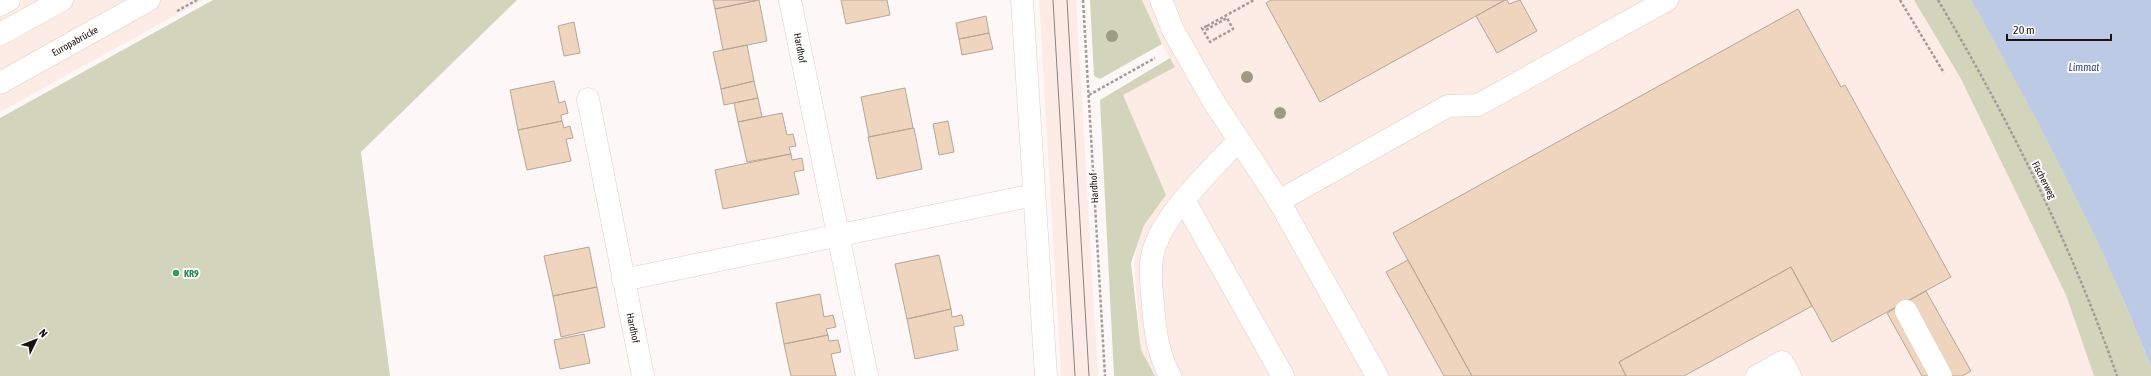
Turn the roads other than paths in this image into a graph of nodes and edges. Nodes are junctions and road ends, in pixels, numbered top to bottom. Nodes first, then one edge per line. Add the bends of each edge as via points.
1 (9, 0) edge
2 (62, 0) edge
3 (149, 0) edge
4 (790, 0) edge
5 (1022, 0) edge
6 (1161, 0) edge
7 (1667, 0) edge
8 (0, 5) edge
9 (0, 34) edge
10 (0, 82) edge
11 (588, 99) dead end
12 (1238, 141) junction
13 (1034, 194) junction
14 (1184, 200) junction
15 (1279, 202) junction
16 (838, 236) junction
17 (623, 280) junction
18 (1906, 311) dead end
19 (643, 376) edge
20 (867, 376) edge
21 (1046, 376) edge
22 (1170, 376) edge
23 (1283, 376) edge
24 (1377, 376) edge
25 (1757, 376) edge
26 (1790, 376) edge
27 (1941, 376) edge

1 - 8 street
2 - 9 street
3 - 10 street, Europabrücke
4 - 16 street, Hardhof
5 - 13 street
6 - 12 street via 1173,30
7 - 15 street via 1478,105 1448,106
11 - 17 street, Hardhof
12 - 14 street
12 - 15 street
13 - 16 street
13 - 21 street
14 - 22 street via 1161,232 1152,258 1155,332 1160,354
14 - 23 street
15 - 24 street
16 - 17 street
16 - 20 street, Hardhof
17 - 19 street, Hardhof
18 - 27 street
25 - 26 street via 1782,362

